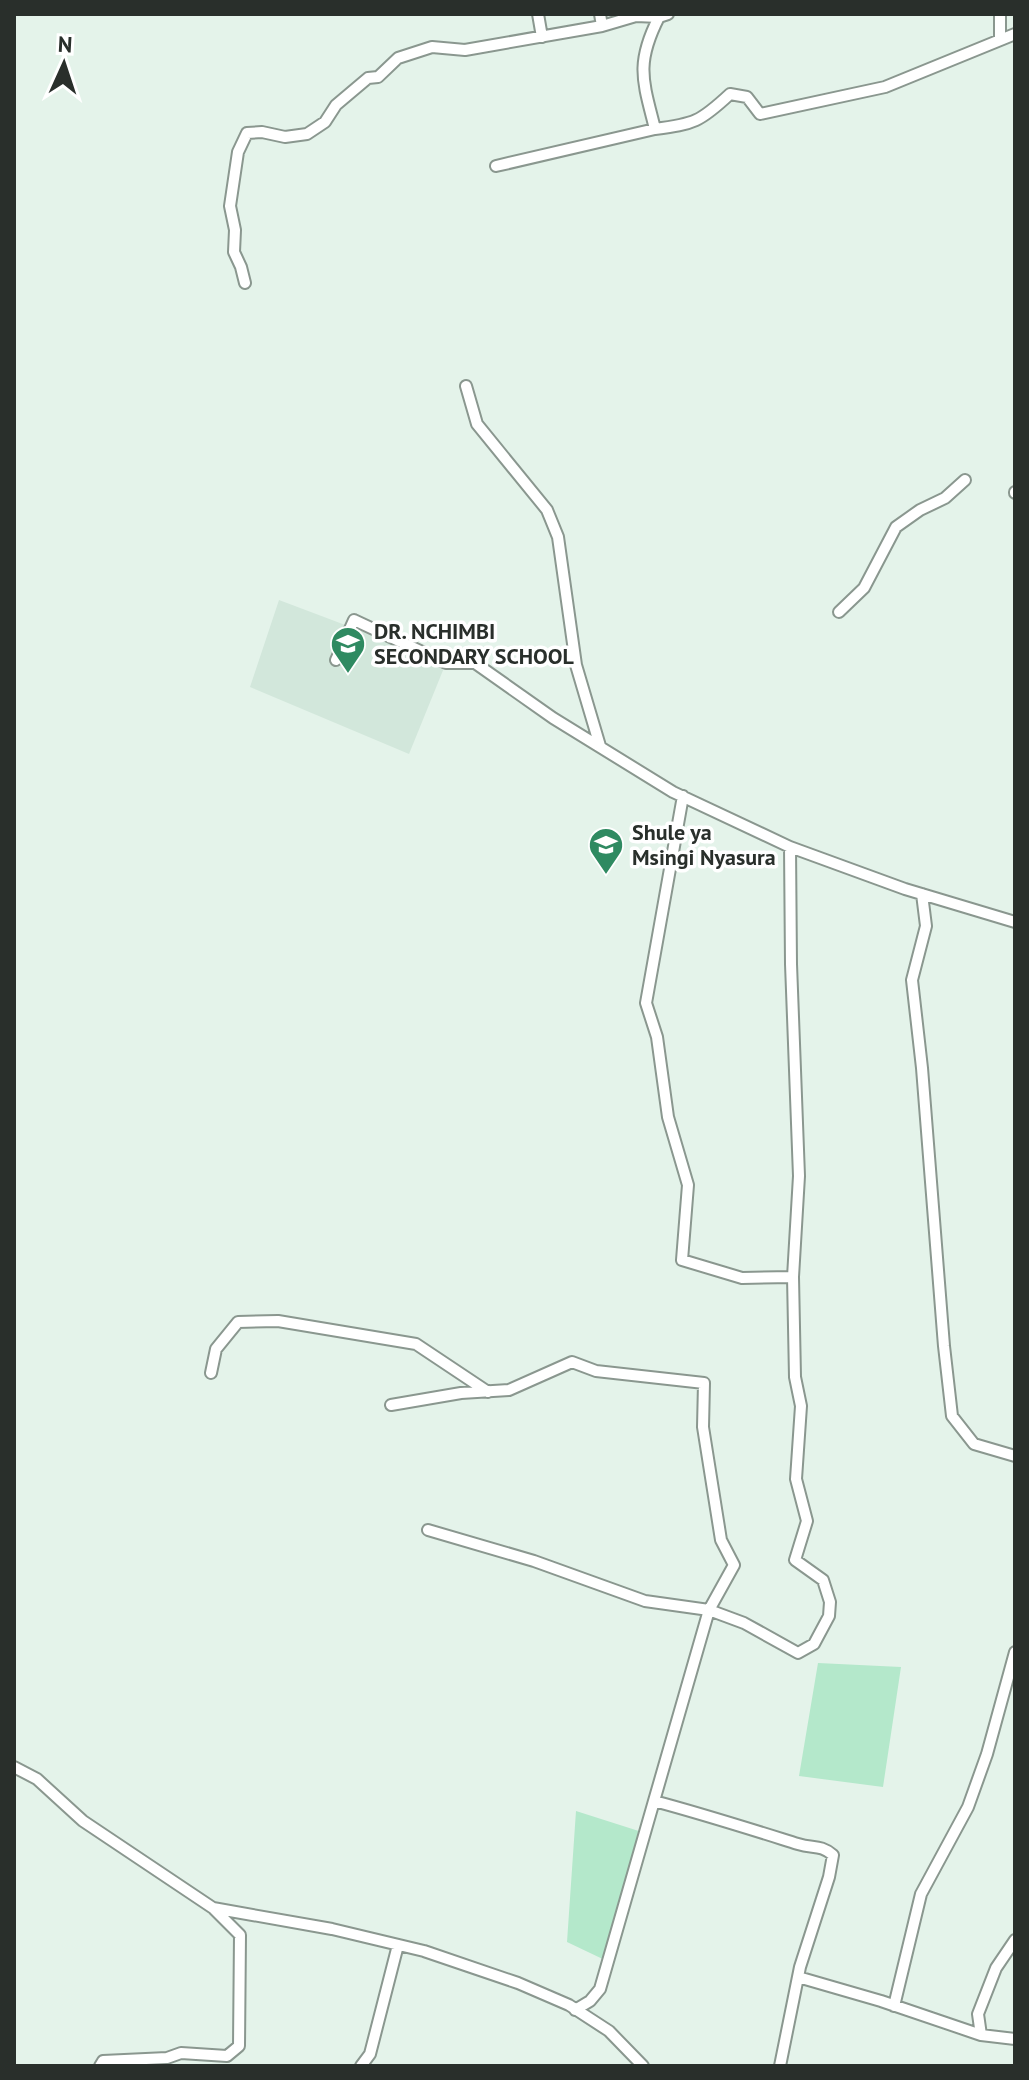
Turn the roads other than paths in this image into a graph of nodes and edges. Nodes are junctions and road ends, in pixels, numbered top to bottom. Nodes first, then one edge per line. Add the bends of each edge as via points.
1 (538, 14) edge
2 (600, 14) edge
3 (1000, 14) edge
4 (664, 16) edge
5 (602, 26) junction
6 (1015, 34) edge
7 (542, 37) junction
8 (1000, 39) junction
9 (655, 129) junction
10 (496, 166) dead end
11 (245, 283) dead end
12 (466, 386) dead end
13 (965, 480) dead end
14 (839, 612) dead end
15 (336, 660) dead end
16 (600, 746) junction
17 (683, 796) junction
18 (790, 847) junction
19 (922, 894) junction
20 (1015, 922) edge
21 (793, 1277) junction
22 (453, 1369) junction
23 (211, 1373) dead end
24 (488, 1392) junction
25 (461, 1393) junction
26 (391, 1405) dead end
27 (1015, 1456) edge
28 (428, 1530) dead end
29 (709, 1610) junction
30 (1015, 1652) edge
31 (14, 1767) edge
32 (654, 1801) junction
33 (213, 1908) junction
34 (1015, 1940) edge
35 (398, 1945) junction
36 (798, 1977) junction
37 (894, 2006) junction
38 (575, 2010) junction
39 (981, 2035) junction
40 (1015, 2039) edge
41 (100, 2066) edge
42 (361, 2066) edge
43 (643, 2066) edge
44 (780, 2066) edge

1 - 7 street
2 - 5 street
3 - 8 street
4 - 5 street via 636,16
4 - 9 street via 642,61
5 - 7 street
6 - 8 street
7 - 11 street via 465,50 432,47 398,58 307,134 247,133 238,152 230,206 234,252
8 - 9 street via 885,87 760,114 747,97 730,94 688,125
9 - 10 street
12 - 16 street via 477,424 547,510 558,537 576,665
13 - 14 street via 896,527 864,588
15 - 16 street via 354,620 446,663 475,663
16 - 17 street
17 - 18 street
17 - 21 street via 646,1003 657,1037 668,1117 688,1185 682,1260 742,1278
18 - 19 street
18 - 21 street via 799,1176
19 - 20 street
19 - 27 street via 926,926 912,980 952,1416 974,1444
21 - 29 street via 795,1377 801,1406 796,1479 807,1521 795,1560 823,1580 829,1616 814,1644 798,1653
22 - 23 street via 416,1344 261,1320 238,1322 216,1349
22 - 24 street
22 - 25 street
24 - 25 street
24 - 29 street via 509,1390 572,1362 596,1371 704,1383 703,1427 721,1540 734,1565
25 - 26 street
28 - 29 street via 645,1601
29 - 32 street
30 - 37 street via 968,1807 921,1894
31 - 33 street via 37,1779 83,1821
32 - 36 street via 823,1847 833,1855
32 - 38 street via 600,1989
33 - 35 street
33 - 41 street via 240,1935 239,2046 227,2056 181,2053 103,2061
34 - 39 street via 996,1968 978,2014
35 - 38 street via 518,1983
35 - 42 street via 370,2054
36 - 37 street
36 - 44 street
37 - 39 street
38 - 43 street via 609,2031
39 - 40 street

